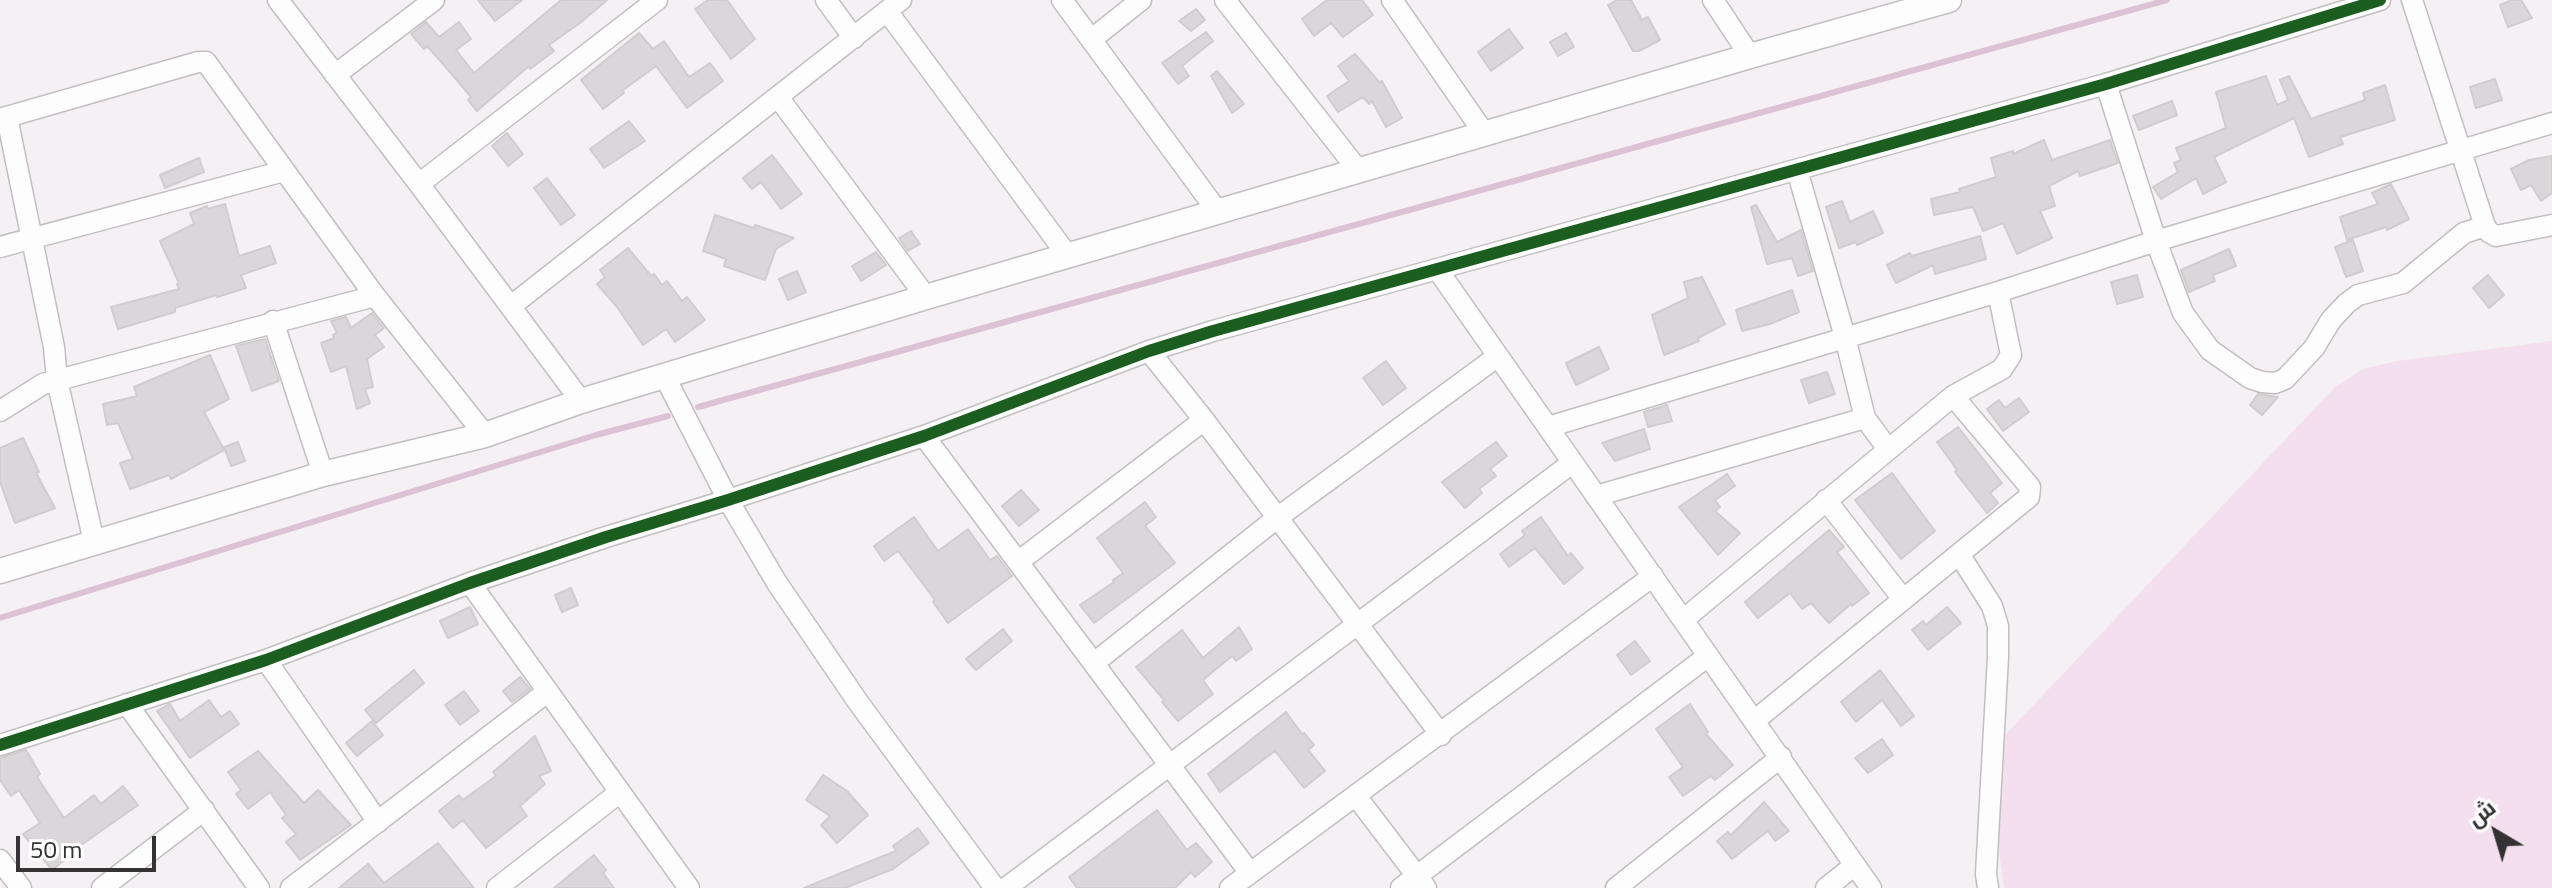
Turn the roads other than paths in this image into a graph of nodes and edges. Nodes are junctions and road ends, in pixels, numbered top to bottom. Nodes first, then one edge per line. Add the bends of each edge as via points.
1 (278, 0) edge
2 (434, 0) edge
3 (657, 0) edge
4 (826, 0) edge
5 (1062, 0) edge
6 (1141, 0) edge
7 (1225, 0) edge
8 (1392, 0) edge
9 (1713, 0) edge
10 (2380, 0) edge
11 (2412, 0) edge
12 (1940, 1) edge
13 (894, 5) edge
14 (854, 38) junction
15 (1092, 39) junction
16 (1750, 56) junction
17 (335, 75) junction
18 (2106, 84) junction
19 (778, 97) junction
20 (3, 118) edge
21 (2552, 123) edge
22 (1484, 133) junction
23 (2462, 151) junction
24 (1358, 170) junction
25 (1797, 170) junction
26 (284, 171) junction
27 (419, 184) junction
28 (1218, 212) junction
29 (2552, 225) edge
30 (2485, 226) junction
31 (31, 238) junction
32 (2156, 241) junction
33 (0, 247) edge
34 (1068, 256) junction
35 (1437, 269) junction
36 (1998, 292) junction
37 (375, 296) junction
38 (926, 297) junction
39 (511, 306) junction
40 (273, 321) junction
41 (1845, 337) junction
42 (1149, 351) junction
43 (1498, 356) junction
44 (665, 377) junction
45 (57, 380) junction
46 (1953, 396) junction
47 (581, 401) junction
48 (0, 411) edge
49 (1865, 418) junction
50 (1204, 420) junction
51 (1548, 427) junction
52 (485, 435) junction
53 (924, 436) junction
54 (1888, 449) junction
55 (1572, 463) junction
56 (323, 474) junction
57 (1596, 496) junction
58 (728, 500) junction
59 (1826, 500) junction
60 (1277, 518) junction
61 (94, 542) junction
62 (1959, 554) junction
63 (1018, 562) junction
64 (0, 571) edge
65 (1653, 576) junction
66 (470, 583) junction
67 (1903, 599) junction
68 (1683, 620) junction
69 (1358, 626) junction
70 (1708, 656) junction
71 (266, 660) junction
72 (1094, 663) junction
73 (547, 692) junction
74 (127, 704) junction
75 (1754, 721) junction
76 (1441, 735) junction
77 (0, 745) edge
78 (1781, 757) junction
79 (1169, 765) junction
80 (620, 792) junction
81 (1356, 796) junction
82 (204, 810) junction
83 (378, 822) junction
84 (0, 860) edge
85 (1855, 865) junction
86 (1250, 873) junction
87 (1414, 884) edge
88 (21, 888) edge
89 (102, 888) edge
90 (259, 888) edge
91 (291, 888) edge
92 (497, 888) edge
93 (689, 888) edge
94 (995, 888) edge
95 (1006, 888) edge
96 (1230, 888) edge
97 (1616, 888) edge
98 (1826, 888) edge
99 (1871, 888) edge
100 (1988, 888) edge

1 - 17 street
2 - 17 street
3 - 27 street
4 - 14 street
5 - 15 street
6 - 15 street
7 - 24 street
8 - 22 street
9 - 16 street
10 - 18 street
11 - 23 street
12 - 16 main road
13 - 14 street
13 - 34 street
14 - 19 street
15 - 28 street
16 - 22 main road
17 - 27 street
18 - 25 street
18 - 32 street
19 - 38 street
19 - 39 street
20 - 26 street via 206,62
20 - 31 street
21 - 23 street
22 - 24 main road
23 - 30 street
23 - 32 street
24 - 28 main road
25 - 35 street
25 - 41 street
26 - 31 street
26 - 37 street
27 - 39 street
28 - 34 main road
29 - 30 street via 2496,236
30 - 32 street via 2464,233 2403,283 2358,295 2285,379 2275,383 2250,378 2210,350 2183,313
31 - 33 street
31 - 45 street
32 - 36 street
34 - 38 main road
35 - 42 street
35 - 43 street
36 - 41 street
36 - 46 street via 2011,355 2008,363
37 - 40 street
37 - 52 street
38 - 44 main road
39 - 47 street
40 - 45 street
40 - 56 street
41 - 49 street
41 - 51 street
42 - 50 street
42 - 53 street
43 - 51 street
43 - 60 street
44 - 47 main road
44 - 58 street
45 - 48 street
45 - 61 street
46 - 54 street
46 - 62 street via 2031,492
47 - 52 main road
49 - 54 street
49 - 57 street
50 - 60 street
50 - 63 street
51 - 55 street
52 - 56 main road
53 - 58 street
53 - 63 street
54 - 59 street
55 - 57 street
55 - 69 street
56 - 61 main road
57 - 65 street
58 - 66 street
58 - 94 street via 858,702
59 - 67 street
59 - 68 street
60 - 69 street
60 - 72 street
61 - 64 main road
62 - 67 street
62 - 100 street via 1992,606 1998,626
63 - 72 street
65 - 68 street
65 - 76 street
66 - 71 street
66 - 73 street
67 - 75 street
68 - 70 street
69 - 76 street
69 - 79 street
70 - 75 street
70 - 87 street
71 - 74 street
71 - 83 street
72 - 79 street
73 - 80 street
73 - 83 street
74 - 77 street
74 - 82 street
75 - 78 street
76 - 81 street
78 - 85 street
78 - 97 street
79 - 86 street
79 - 95 street
80 - 92 street
80 - 93 street
81 - 86 street
81 - 87 street
82 - 89 street
82 - 90 street
83 - 91 street
84 - 88 street
85 - 98 street
85 - 99 street
86 - 96 street

